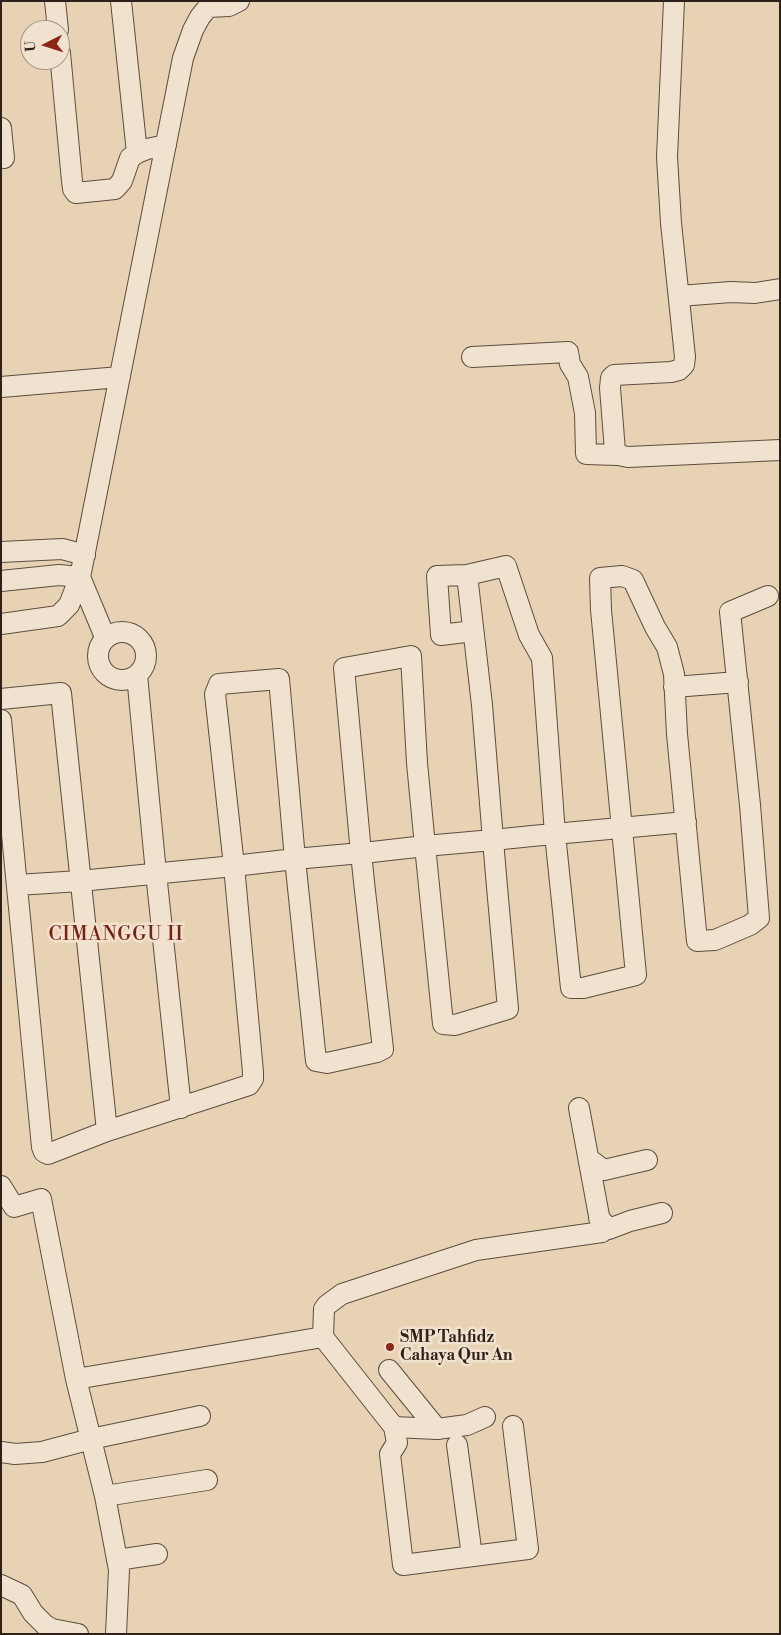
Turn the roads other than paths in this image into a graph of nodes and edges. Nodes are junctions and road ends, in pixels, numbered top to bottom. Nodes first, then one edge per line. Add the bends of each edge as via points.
1 (55, 1) edge
2 (121, 1) edge
3 (239, 1) edge
4 (674, 1) edge
5 (210, 4) edge
6 (57, 20) edge
7 (62, 70) edge
8 (1, 128) edge
9 (166, 145) junction
10 (136, 153) junction
11 (4, 158) dead end
12 (780, 289) edge
13 (679, 296) junction
14 (472, 357) dead end
15 (120, 377) junction
16 (1, 387) edge
17 (780, 450) edge
18 (618, 455) junction
19 (1, 552) edge
20 (85, 555) junction
21 (467, 575) junction
22 (80, 577) junction
23 (1, 581) edge
24 (768, 596) dead end
25 (1, 624) edge
26 (473, 631) junction
27 (105, 638) junction
28 (137, 675) junction
29 (738, 682) junction
30 (674, 687) junction
31 (1, 699) edge
32 (1, 720) edge
33 (686, 822) junction
34 (621, 828) junction
35 (555, 834) junction
36 (493, 840) junction
37 (425, 846) junction
38 (362, 853) junction
39 (296, 860) junction
40 (234, 866) junction
41 (156, 873) junction
42 (80, 881) junction
43 (17, 885) junction
44 (182, 1108) junction
45 (579, 1108) dead end
46 (107, 1132) junction
47 (589, 1159) junction
48 (648, 1160) dead end
49 (1, 1186) edge
50 (662, 1213) dead end
51 (599, 1218) junction
52 (323, 1337) junction
53 (389, 1370) dead end
54 (76, 1379) junction
55 (200, 1416) dead end
56 (485, 1417) dead end
57 (513, 1426) dead end
58 (394, 1427) junction
59 (437, 1429) junction
60 (91, 1439) junction
61 (457, 1445) dead end
62 (1, 1452) edge
63 (207, 1480) dead end
64 (105, 1496) junction
65 (157, 1554) dead end
66 (472, 1556) junction
67 (117, 1560) junction
68 (1, 1585) edge
69 (78, 1634) edge
70 (116, 1634) edge

1 - 6 street
2 - 10 street
3 - 5 street via 230,6
4 - 13 street via 666,157
5 - 9 street via 193,30 184,58
7 - 10 street via 73,189 76,193 115,189 122,181 130,158
8 - 11 street
9 - 10 street
9 - 15 street
12 - 13 street
13 - 18 street via 686,357 684,365 671,372 614,375 611,378 615,451
14 - 18 street via 568,352 570,364 578,377 585,414 586,454
15 - 16 street
15 - 20 street
17 - 18 street
19 - 20 street via 62,549
20 - 22 street
21 - 26 street
21 - 26 street via 437,576 441,635
21 - 35 street via 506,566 529,635 542,658
22 - 23 street
22 - 25 street via 69,605 58,616
22 - 27 street
24 - 29 street via 730,612
26 - 36 street
27 - 28 street via 98,651 99,666 103,672 117,680
27 - 28 street via 112,633 127,632 140,639 146,653 143,668
28 - 41 street
29 - 30 street
29 - 33 street via 759,918 715,940 696,941
30 - 33 street
30 - 34 street via 667,647 633,580 622,576 600,578
31 - 42 street via 61,693
32 - 43 street
33 - 34 street
34 - 35 street
34 - 35 street via 636,975 583,988 571,988
35 - 36 street
36 - 37 street
36 - 37 street via 508,1009 455,1025 443,1024
37 - 38 street
37 - 38 street via 411,656 344,668
38 - 39 street
38 - 39 street via 383,1049 327,1063 316,1061
39 - 40 street
39 - 40 street via 279,679 219,684 215,694
40 - 41 street
40 - 44 street via 253,1079 249,1084
41 - 42 street
41 - 44 street
42 - 43 street
42 - 46 street
43 - 46 street via 42,1147 48,1154
44 - 46 street
45 - 47 street
47 - 48 street via 604,1170
47 - 51 street
49 - 54 street via 14,1207 41,1199
50 - 51 street via 609,1229
51 - 52 street via 602,1232 476,1250 342,1294 324,1309
52 - 54 street
52 - 58 street
53 - 59 street
54 - 60 street
55 - 60 street
56 - 59 street via 467,1425
57 - 66 street via 528,1550
58 - 59 street
58 - 66 street via 397,1443 390,1454 403,1564
60 - 62 street via 42,1452
60 - 64 street
61 - 66 street
63 - 64 street
64 - 67 street
65 - 67 street
67 - 70 street
68 - 69 street via 22,1595 44,1625

